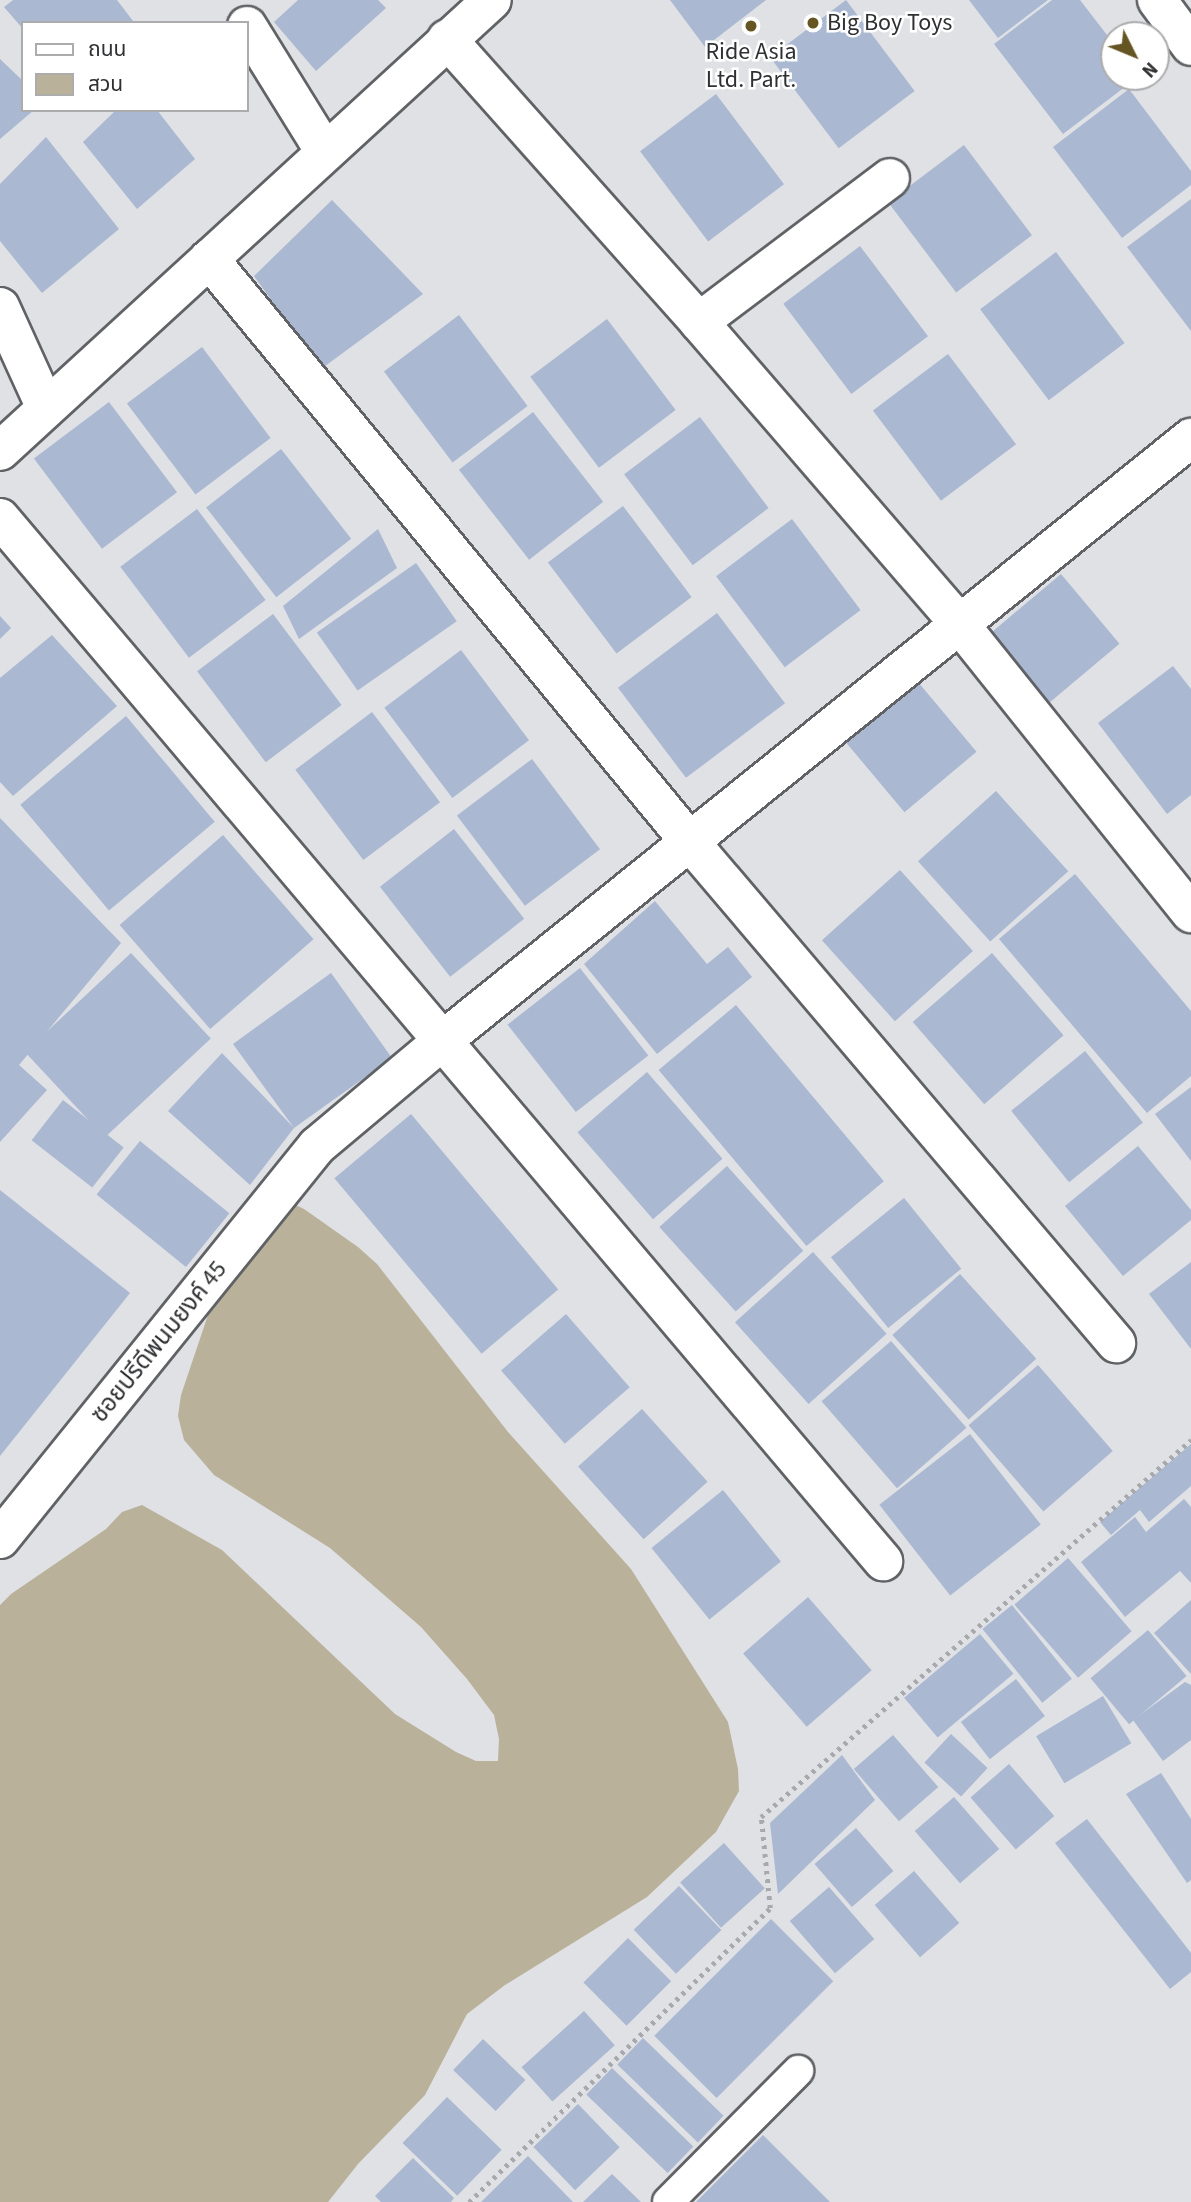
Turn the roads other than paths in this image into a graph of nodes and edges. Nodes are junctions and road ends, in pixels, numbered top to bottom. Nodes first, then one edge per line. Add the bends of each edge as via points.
1 (231, 0) edge
2 (1157, 0) edge
3 (486, 2) edge
4 (244, 21) edge
5 (248, 27) edge
6 (447, 39) junction
7 (1191, 46) edge
8 (325, 152) junction
9 (890, 178) dead end
10 (209, 258) junction
11 (0, 307) edge
12 (699, 322) junction
13 (46, 408) junction
14 (1186, 442) edge
15 (0, 451) edge
16 (0, 518) edge
17 (961, 626) junction
18 (690, 842) junction
19 (1191, 913) edge
20 (442, 1041) junction
21 (1116, 1343) dead end
22 (0, 1539) edge
23 (883, 1561) dead end
24 (798, 2071) dead end
25 (668, 2202) edge

1 - 4 street
2 - 7 street
3 - 6 street
5 - 8 street
6 - 8 street
6 - 12 street
8 - 10 street
9 - 12 street
10 - 13 street
10 - 18 street
11 - 13 street
12 - 17 street
13 - 15 street
14 - 17 street, ซอยปรีดีพนมยงค์ 45
16 - 20 street
17 - 18 street, ซอยปรีดีพนมยงค์ 45
17 - 19 street
18 - 20 street, ซอยปรีดีพนมยงค์ 45
18 - 21 street
20 - 22 street, ซอยปรีดีพนมยงค์ 45 via 317,1146
20 - 23 street
24 - 25 lane

